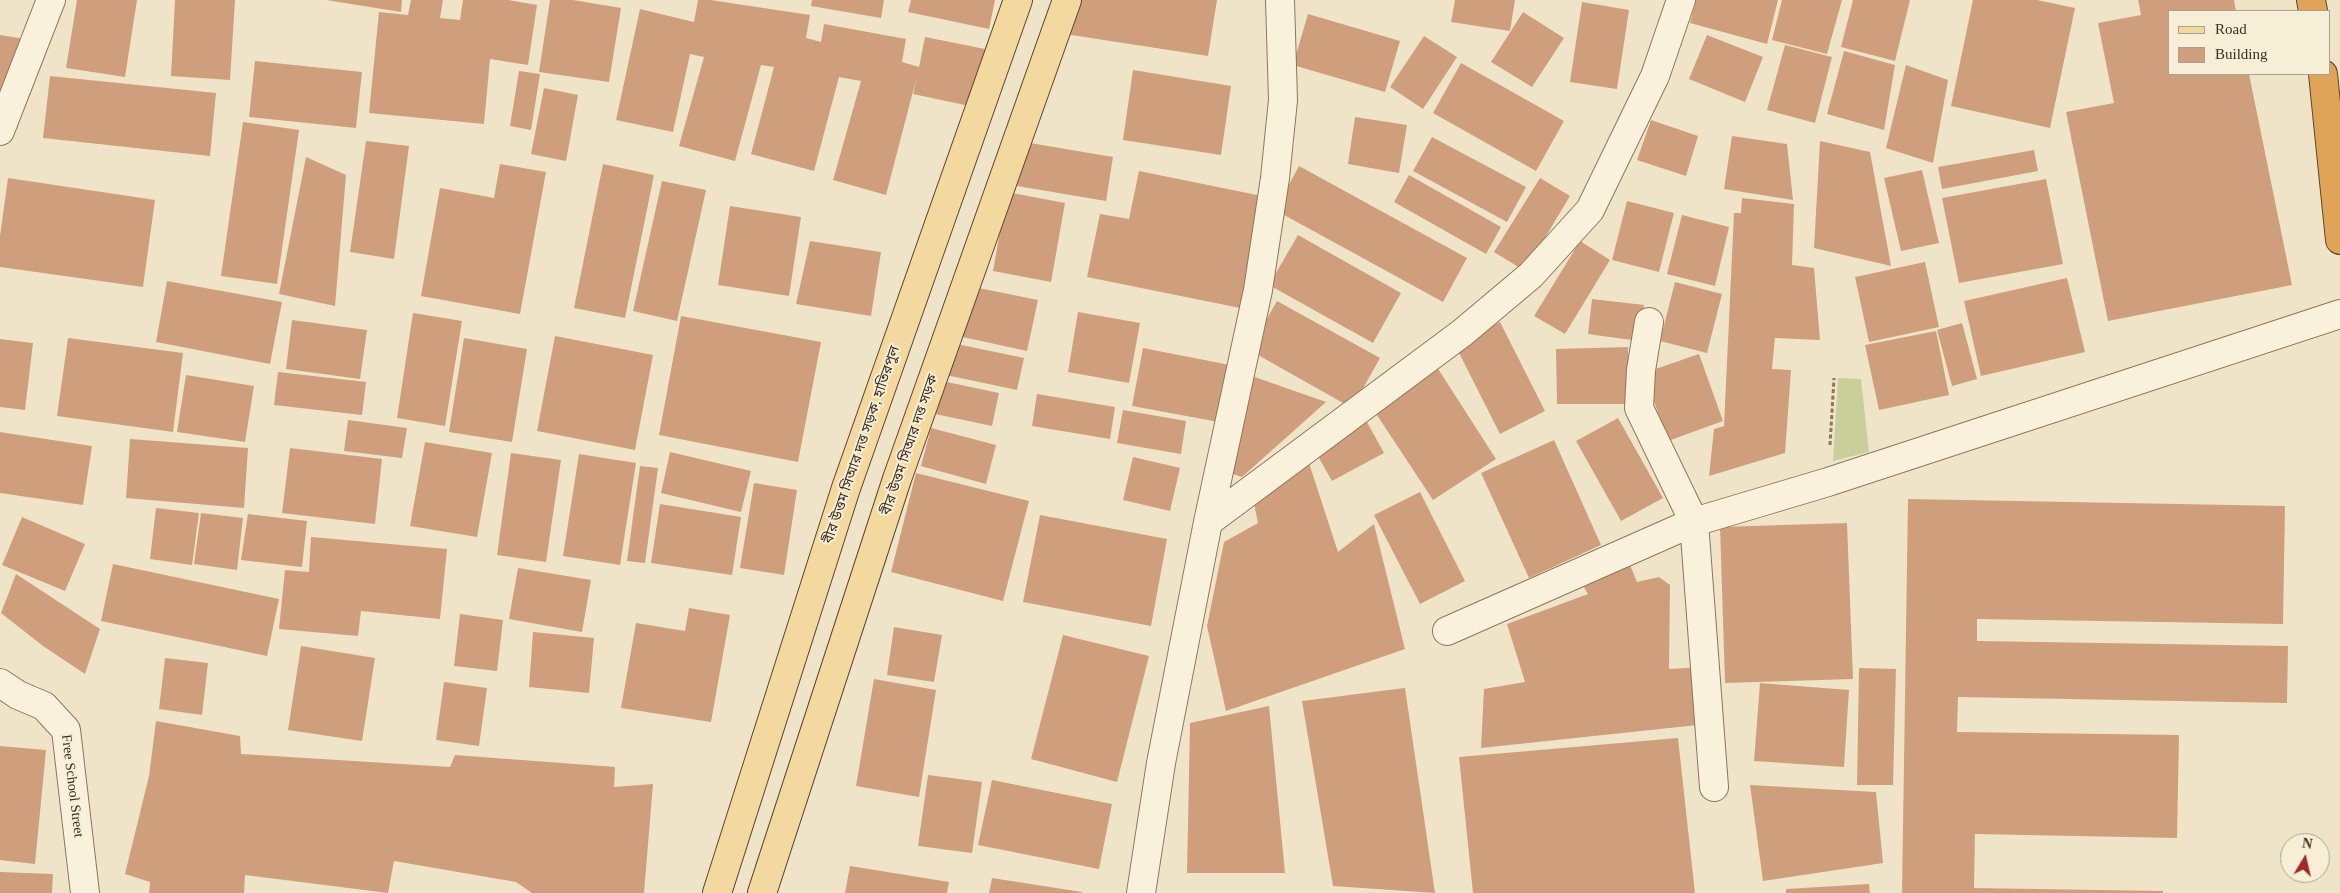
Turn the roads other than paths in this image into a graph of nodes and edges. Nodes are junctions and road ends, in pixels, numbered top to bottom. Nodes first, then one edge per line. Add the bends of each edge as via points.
1 (50, 0) edge
2 (1018, 0) edge
3 (1067, 0) edge
4 (1280, 0) edge
5 (1681, 0) edge
6 (2323, 75) edge
7 (0, 131) edge
8 (2340, 240) edge
9 (2340, 314) edge
10 (1649, 322) dead end
11 (1208, 522) junction
12 (1694, 522) junction
13 (1447, 631) dead end
14 (0, 682) edge
15 (1714, 787) dead end
16 (85, 893) edge
17 (716, 893) edge
18 (762, 893) edge
19 (1141, 893) edge

1 - 7 street
2 - 17 main road, বীর উত্তম সিআর দত্ত সড়ক, হাতিরপুল via 846,488
3 - 18 main road, বীর উত্তম সিআর দত্ত সড়ক via 897,479
4 - 11 street via 1283,100 1275,178 1258,290
5 - 11 street via 1655,76 1590,210 1531,275 1462,333
6 - 8 highway
9 - 12 street via 1828,482
10 - 12 street via 1639,408
11 - 19 street via 1161,763
12 - 13 street
12 - 15 street
14 - 16 street, Free School Street via 18,695 44,706 66,730

